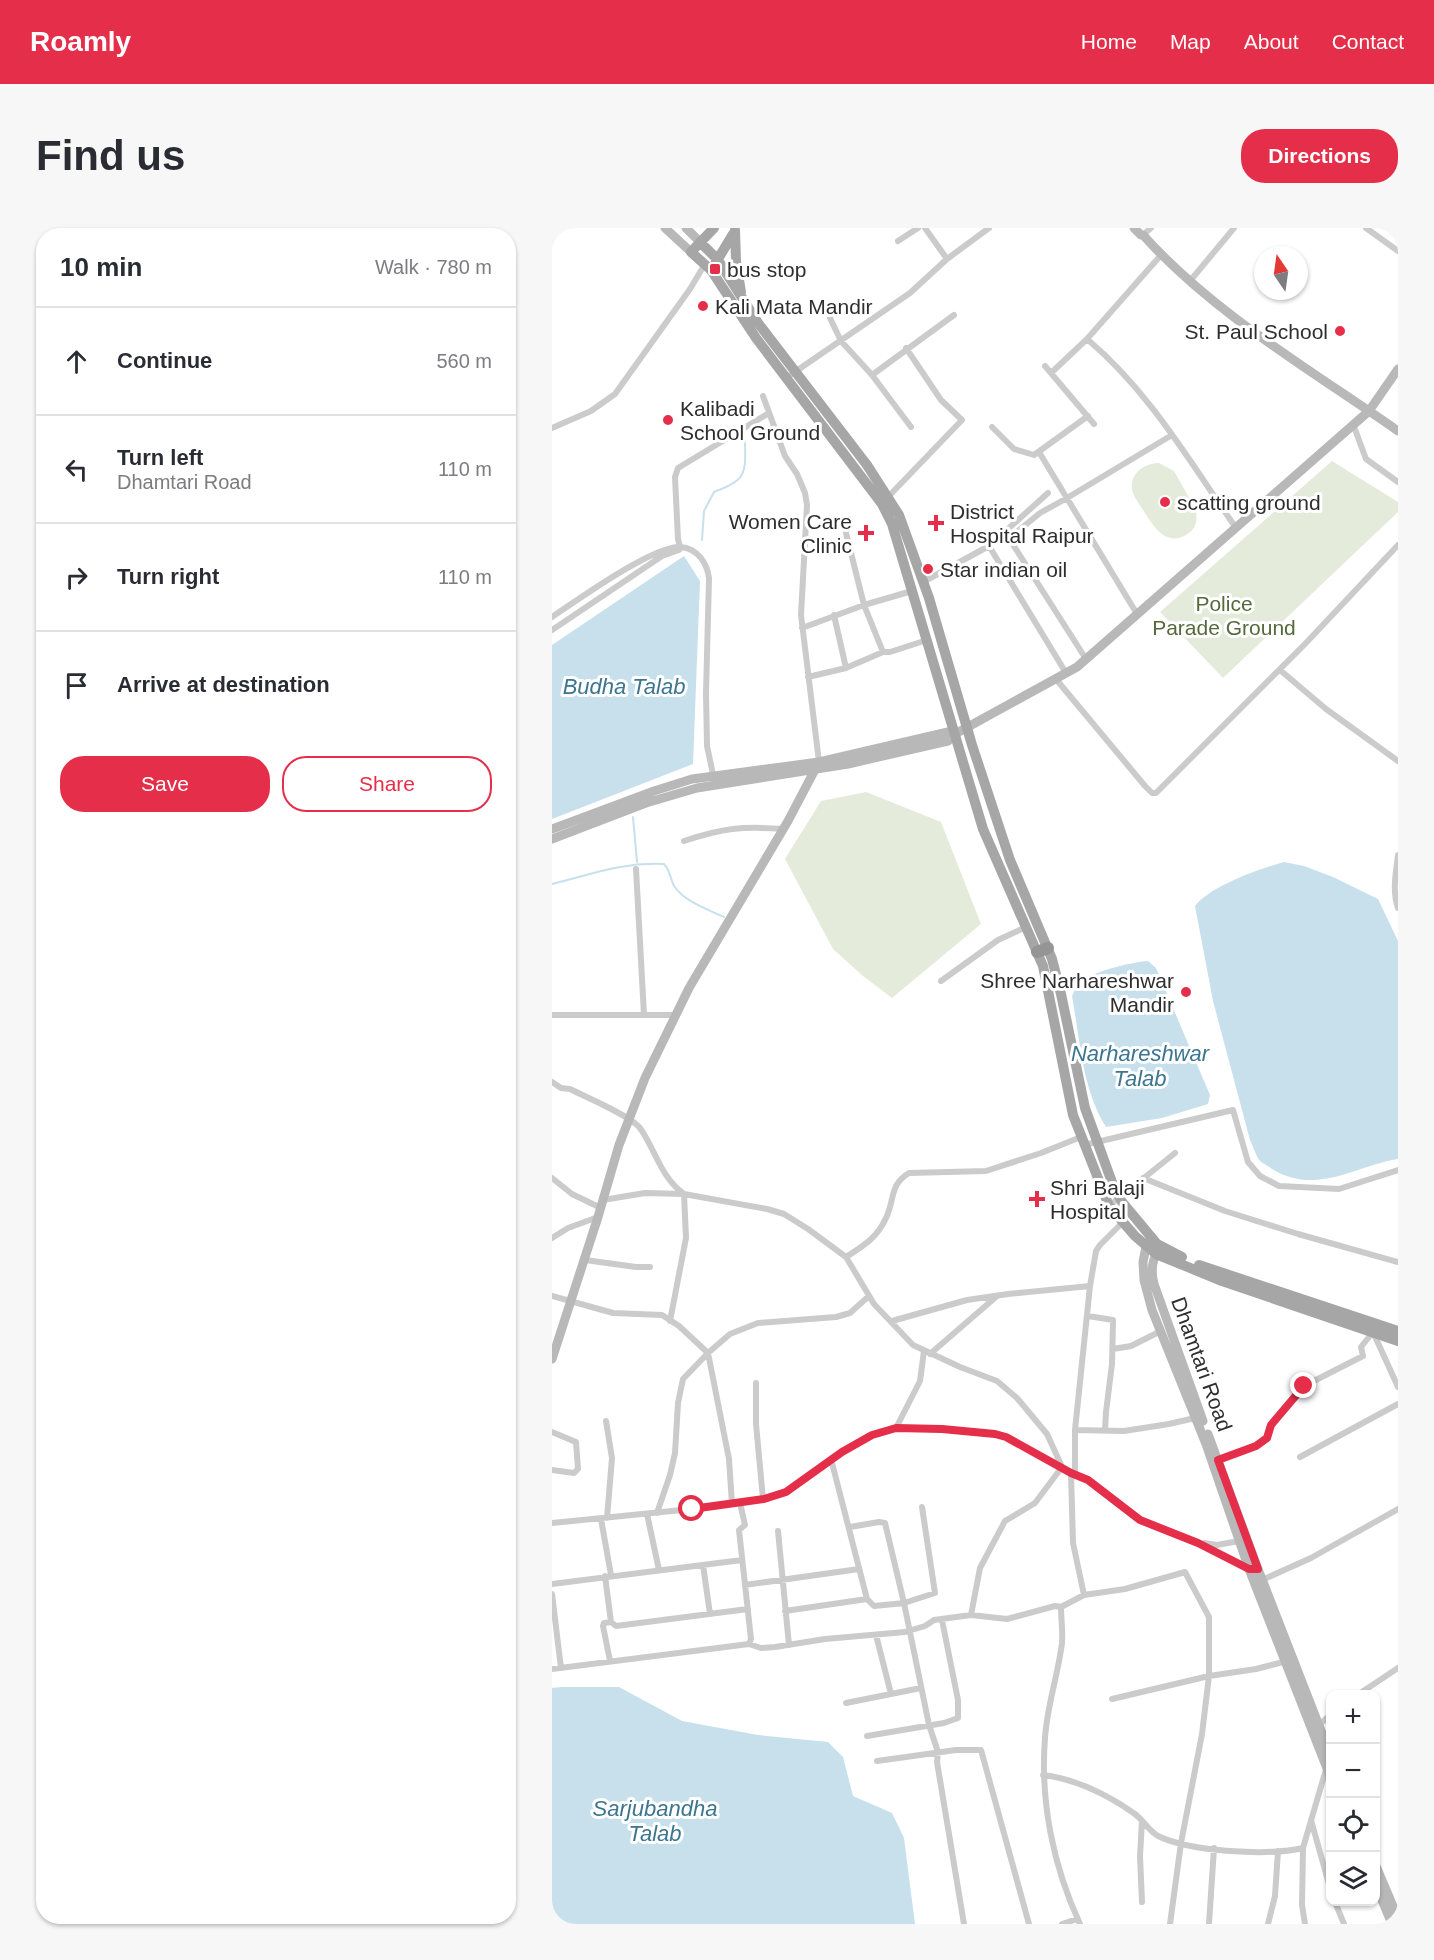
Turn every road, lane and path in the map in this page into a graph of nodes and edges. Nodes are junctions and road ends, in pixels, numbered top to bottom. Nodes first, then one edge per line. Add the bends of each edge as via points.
1 (665, 228) edge
2 (686, 228) edge
3 (714, 228) edge
4 (918, 228) edge
5 (925, 228) edge
6 (989, 228) edge
7 (1134, 228) edge
8 (1234, 228) edge
9 (1366, 228) edge
10 (735, 229) edge
11 (1147, 231) edge
12 (898, 241) dead end
13 (700, 242) junction
14 (1398, 251) edge
15 (692, 252) junction
16 (1161, 255) junction
17 (947, 260) junction
18 (712, 264) junction
19 (1190, 281) junction
20 (742, 298) junction
21 (954, 315) dead end
22 (830, 318) dead end
23 (1087, 339) junction
24 (841, 341) junction
25 (906, 348) junction
26 (1045, 366) dead end
27 (1398, 369) edge
28 (1051, 374) junction
29 (790, 375) junction
30 (872, 375) junction
31 (763, 396) dead end
32 (1369, 411) junction
33 (769, 413) junction
34 (1088, 416) junction
35 (1094, 424) dead end
36 (1353, 424) junction
37 (911, 427) dead end
38 (992, 427) dead end
39 (552, 428) edge
40 (1398, 431) edge
41 (1172, 435) junction
42 (1039, 452) junction
43 (1398, 482) edge
44 (1048, 493) dead end
45 (888, 497) junction
46 (1067, 498) junction
47 (1236, 528) junction
48 (846, 533) dead end
49 (1398, 545) edge
50 (989, 546) junction
51 (680, 547) junction
52 (692, 550) junction
53 (923, 582) junction
54 (913, 591) junction
55 (864, 605) junction
56 (1137, 614) junction
57 (834, 615) junction
58 (552, 617) edge
59 (802, 628) junction
60 (552, 630) edge
61 (927, 640) junction
62 (883, 652) junction
63 (1086, 659) junction
64 (846, 668) junction
65 (1280, 669) junction
66 (1066, 673) junction
67 (808, 677) junction
68 (1055, 678) junction
69 (967, 729) junction
70 (955, 734) junction
71 (1398, 761) edge
72 (817, 766) junction
73 (714, 781) junction
74 (552, 829) edge
75 (783, 829) junction
76 (552, 839) edge
77 (684, 841) dead end
78 (1398, 855) edge
79 (636, 869) dead end
80 (1398, 908) edge
81 (1026, 927) junction
82 (1042, 950) junction
83 (941, 981) dead end
84 (552, 1015) edge
85 (644, 1015) junction
86 (676, 1015) junction
87 (552, 1082) edge
88 (629, 1120) junction
89 (1083, 1141) junction
90 (1097, 1142) junction
91 (1175, 1153) dead end
92 (1398, 1170) edge
93 (1143, 1178) junction
94 (552, 1179) edge
95 (684, 1194) junction
96 (1119, 1197) junction
97 (1109, 1206) junction
98 (601, 1208) junction
99 (1132, 1214) junction
100 (1123, 1222) junction
101 (552, 1238) edge
102 (1150, 1242) junction
103 (1159, 1250) junction
104 (846, 1257) junction
105 (585, 1260) junction
106 (1398, 1262) edge
107 (650, 1266) dead end
108 (1090, 1286) junction
109 (552, 1296) edge
110 (869, 1296) junction
111 (997, 1296) junction
112 (571, 1302) junction
113 (1088, 1316) junction
114 (670, 1321) junction
115 (892, 1322) junction
116 (1398, 1331) edge
117 (1161, 1332) junction
118 (1372, 1332) junction
119 (1398, 1341) edge
120 (1113, 1349) junction
121 (927, 1352) junction
122 (708, 1353) junction
123 (552, 1358) edge
124 (756, 1383) dead end
125 (1398, 1387) edge
126 (1398, 1404) edge
127 (1195, 1418) junction
128 (606, 1421) dead end
129 (896, 1428) junction
130 (1075, 1430) junction
131 (1105, 1431) junction
132 (552, 1432) edge
133 (1300, 1457) dead end
134 (831, 1459) junction
135 (1218, 1460) junction
136 (1062, 1467) junction
137 (552, 1470) edge
138 (1073, 1474) junction
139 (764, 1499) junction
140 (740, 1503) junction
141 (732, 1504) junction
142 (922, 1507) dead end
143 (1398, 1509) edge
144 (657, 1513) junction
145 (647, 1514) junction
146 (604, 1519) junction
147 (552, 1523) edge
148 (850, 1527) junction
149 (778, 1531) dead end
150 (1239, 1541) junction
151 (1198, 1543) junction
152 (742, 1560) junction
153 (703, 1565) junction
154 (859, 1569) junction
155 (1253, 1569) junction
156 (659, 1570) junction
157 (608, 1576) junction
158 (782, 1580) junction
159 (1262, 1580) junction
160 (552, 1584) edge
161 (745, 1585) junction
162 (552, 1594) edge
163 (1084, 1595) junction
164 (867, 1599) junction
165 (904, 1603) junction
166 (1060, 1607) junction
167 (748, 1610) junction
168 (785, 1611) junction
169 (710, 1614) junction
170 (971, 1615) junction
171 (942, 1620) junction
172 (611, 1622) junction
173 (910, 1631) junction
174 (876, 1635) junction
175 (749, 1644) junction
176 (789, 1645) junction
177 (1290, 1660) junction
178 (610, 1661) junction
179 (561, 1668) junction
180 (1398, 1668) edge
181 (552, 1669) edge
182 (1209, 1676) junction
183 (921, 1688) junction
184 (1366, 1690) edge
185 (891, 1694) junction
186 (1112, 1700) dead end
187 (846, 1703) dead end
188 (1326, 1719) edge
189 (929, 1725) junction
190 (1319, 1725) junction
191 (867, 1736) dead end
192 (1326, 1744) edge
193 (938, 1752) junction
194 (1326, 1758) edge
195 (877, 1761) dead end
196 (1043, 1775) junction
197 (1326, 1775) edge
198 (1311, 1820) junction
199 (1142, 1821) junction
200 (1181, 1843) junction
201 (1214, 1848) junction
202 (1303, 1848) junction
203 (1278, 1851) junction
204 (1326, 1874) edge
205 (1380, 1875) edge
206 (1380, 1896) edge
207 (1142, 1902) dead end
208 (1337, 1906) edge
209 (1398, 1918) edge
210 (1078, 1921) edge
211 (964, 1924) edge
212 (1029, 1924) edge
213 (1062, 1924) edge
214 (1170, 1924) edge
215 (1209, 1924) edge
216 (1268, 1924) edge
217 (1305, 1924) edge
218 (1344, 1924) edge
219 (1392, 1924) edge

1 - 15 street
2 - 13 street
3 - 13 main road
4 - 12 street
5 - 17 street
6 - 17 street
7 - 11 street via 1141,235
8 - 19 street
9 - 14 street
10 - 18 main road
10 - 20 main road
11 - 16 street
13 - 15 main road
13 - 18 main road
15 - 18 main road
16 - 19 street
16 - 23 street
17 - 24 street via 910,293
18 - 20 main road
18 - 29 main road via 756,338
18 - 39 street via 615,394 591,411
19 - 32 street via 1208,298
20 - 29 main road
21 - 25 street
22 - 24 street
23 - 28 street
23 - 41 street via 1134,384
24 - 29 street
24 - 30 street
25 - 30 street
25 - 45 street via 941,400 962,420
26 - 28 street
27 - 32 street
28 - 34 street
29 - 45 main road via 867,465
29 - 54 main road via 882,504
30 - 37 street
31 - 33 street
32 - 36 street
32 - 40 street
33 - 51 street via 678,468 676,523
33 - 59 street via 807,505
34 - 35 street
34 - 42 street
36 - 43 street via 1366,459
36 - 47 street
38 - 42 street via 1014,449 1034,455
41 - 46 street
41 - 47 street
42 - 46 street
44 - 50 street
45 - 53 main road via 908,536
46 - 56 street
46 - 63 street via 1018,529 1012,543
47 - 56 street
48 - 55 street
49 - 65 street
50 - 53 street
50 - 66 street
51 - 52 street
51 - 58 street via 655,553
52 - 60 street via 662,556
52 - 73 street via 708,568 706,725
53 - 69 main road
54 - 55 street
54 - 61 main road
55 - 57 street
55 - 62 street
56 - 63 street
57 - 59 street
57 - 64 street
59 - 67 street
61 - 62 street
61 - 70 main road
62 - 64 street
63 - 66 street
64 - 67 street
65 - 68 street via 1155,793
65 - 71 street via 1326,709
66 - 68 street
67 - 72 street
68 - 69 street
69 - 70 street
69 - 82 main road
70 - 72 street via 948,732
70 - 81 main road via 982,829
72 - 73 street
72 - 75 street
73 - 74 street via 692,779
73 - 76 street
75 - 77 street via 717,830
75 - 86 street
78 - 80 street
79 - 85 street
81 - 82 main road
81 - 83 street via 998,940
82 - 89 main road via 1064,1078
82 - 90 main road via 1061,994 1085,1108
84 - 85 street
85 - 86 street
86 - 88 street
87 - 88 street
88 - 95 street via 639,1126 661,1167
88 - 98 street
89 - 90 street
89 - 97 main road
89 - 104 street via 986,1171 909,1173 899,1179 886,1218 871,1242
90 - 92 street via 1233,1110 1248,1162 1260,1176 1279,1186 1339,1189
90 - 96 main road
91 - 93 street
93 - 96 street
93 - 106 street via 1225,1211
94 - 98 street
95 - 98 street via 645,1193
95 - 104 street via 784,1214
95 - 114 street via 686,1238
96 - 97 street
96 - 99 main road
97 - 100 main road
98 - 101 street
98 - 105 street
99 - 100 street
99 - 102 main road
100 - 102 main road
100 - 108 street via 1096,1251
102 - 103 main road
102 - 117 street, Dhamtari Road via 1143,1262 1144,1280
103 - 116 main road
103 - 118 main road via 1222,1281
103 - 135 street, Dhamtari Road via 1152,1269 1154,1284
104 - 110 street
105 - 107 street
105 - 112 street
108 - 111 street
108 - 113 street
109 - 112 street
110 - 115 street
110 - 122 street via 850,1313 836,1317 758,1323 730,1334
111 - 115 street via 968,1300
111 - 121 street
112 - 114 street via 613,1313 662,1315
112 - 123 street
113 - 120 street via 1113,1320
113 - 130 street
114 - 122 street
115 - 121 street via 913,1345
117 - 120 street via 1131,1346
117 - 127 street, Dhamtari Road
118 - 119 main road
118 - 125 street
118 - 135 street via 1361,1347 1363,1356 1304,1386 1271,1425 1267,1438
120 - 131 street
121 - 129 street via 920,1381
121 - 136 street via 997,1381 1017,1398 1047,1434
122 - 141 street via 729,1459
122 - 144 street via 683,1379 675,1453
124 - 139 street
126 - 133 street
127 - 131 street
127 - 150 street, Dhamtari Road
128 - 146 street via 612,1458
129 - 134 street via 872,1435
129 - 136 street via 995,1434
130 - 131 street
130 - 138 street
132 - 137 street via 576,1442 578,1469 574,1473
134 - 139 street via 786,1492
134 - 148 street
135 - 155 street, Dhamtari Road
136 - 138 street
136 - 170 street via 1035,1503 1005,1521 980,1568
138 - 151 street via 1088,1480 1140,1520
138 - 163 street via 1073,1543
139 - 140 street
140 - 141 street
140 - 152 street via 745,1525 739,1530
141 - 144 street
142 - 165 street via 935,1593
143 - 159 street via 1311,1558
144 - 145 street
145 - 146 street
145 - 156 street
146 - 147 street
146 - 157 street
148 - 154 street
148 - 165 street via 885,1523
149 - 158 street
150 - 151 street
150 - 155 street, Dhamtari Road
151 - 155 street
152 - 153 street
152 - 161 street
153 - 156 street
153 - 169 street
154 - 158 street
154 - 164 street
155 - 159 street, Dhamtari Road
155 - 177 street, Dhamtari Road
156 - 157 street
157 - 160 street
157 - 172 street
158 - 161 street
158 - 168 street
159 - 177 street, Dhamtari Road
161 - 167 street
162 - 179 street
163 - 166 street
163 - 182 street via 1125,1589 1185,1572 1209,1617
164 - 165 street via 874,1606
164 - 168 street
165 - 173 street
166 - 170 street via 1007,1619
166 - 196 street via 1062,1641 1045,1737
167 - 169 street
167 - 175 street via 752,1639
168 - 176 street
169 - 172 street via 616,1626
170 - 171 street
171 - 173 street
171 - 189 street via 960,1716
172 - 178 street via 603,1626
173 - 174 street
173 - 183 street
174 - 176 street
174 - 185 street
175 - 176 street
175 - 178 street
177 - 182 street via 1256,1670
177 - 190 street, Dhamtari Road
177 - 194 street, Dhamtari Road
178 - 179 street
179 - 181 street
180 - 184 street
182 - 186 street
182 - 200 street
183 - 185 street
183 - 189 street
185 - 187 street
188 - 190 street
189 - 191 street
189 - 193 street
190 - 192 street, Dhamtari Road
193 - 195 street
193 - 211 street
193 - 212 street via 981,1750
196 - 199 street via 1088,1787
196 - 210 street via 1054,1851
197 - 198 street
198 - 202 street
198 - 204 street
199 - 200 street via 1156,1835
199 - 207 street
200 - 201 street
200 - 214 street
201 - 203 street
201 - 215 street
202 - 203 street
202 - 217 street
203 - 216 street via 1275,1896
205 - 209 street
206 - 219 street
208 - 218 street
210 - 213 street

